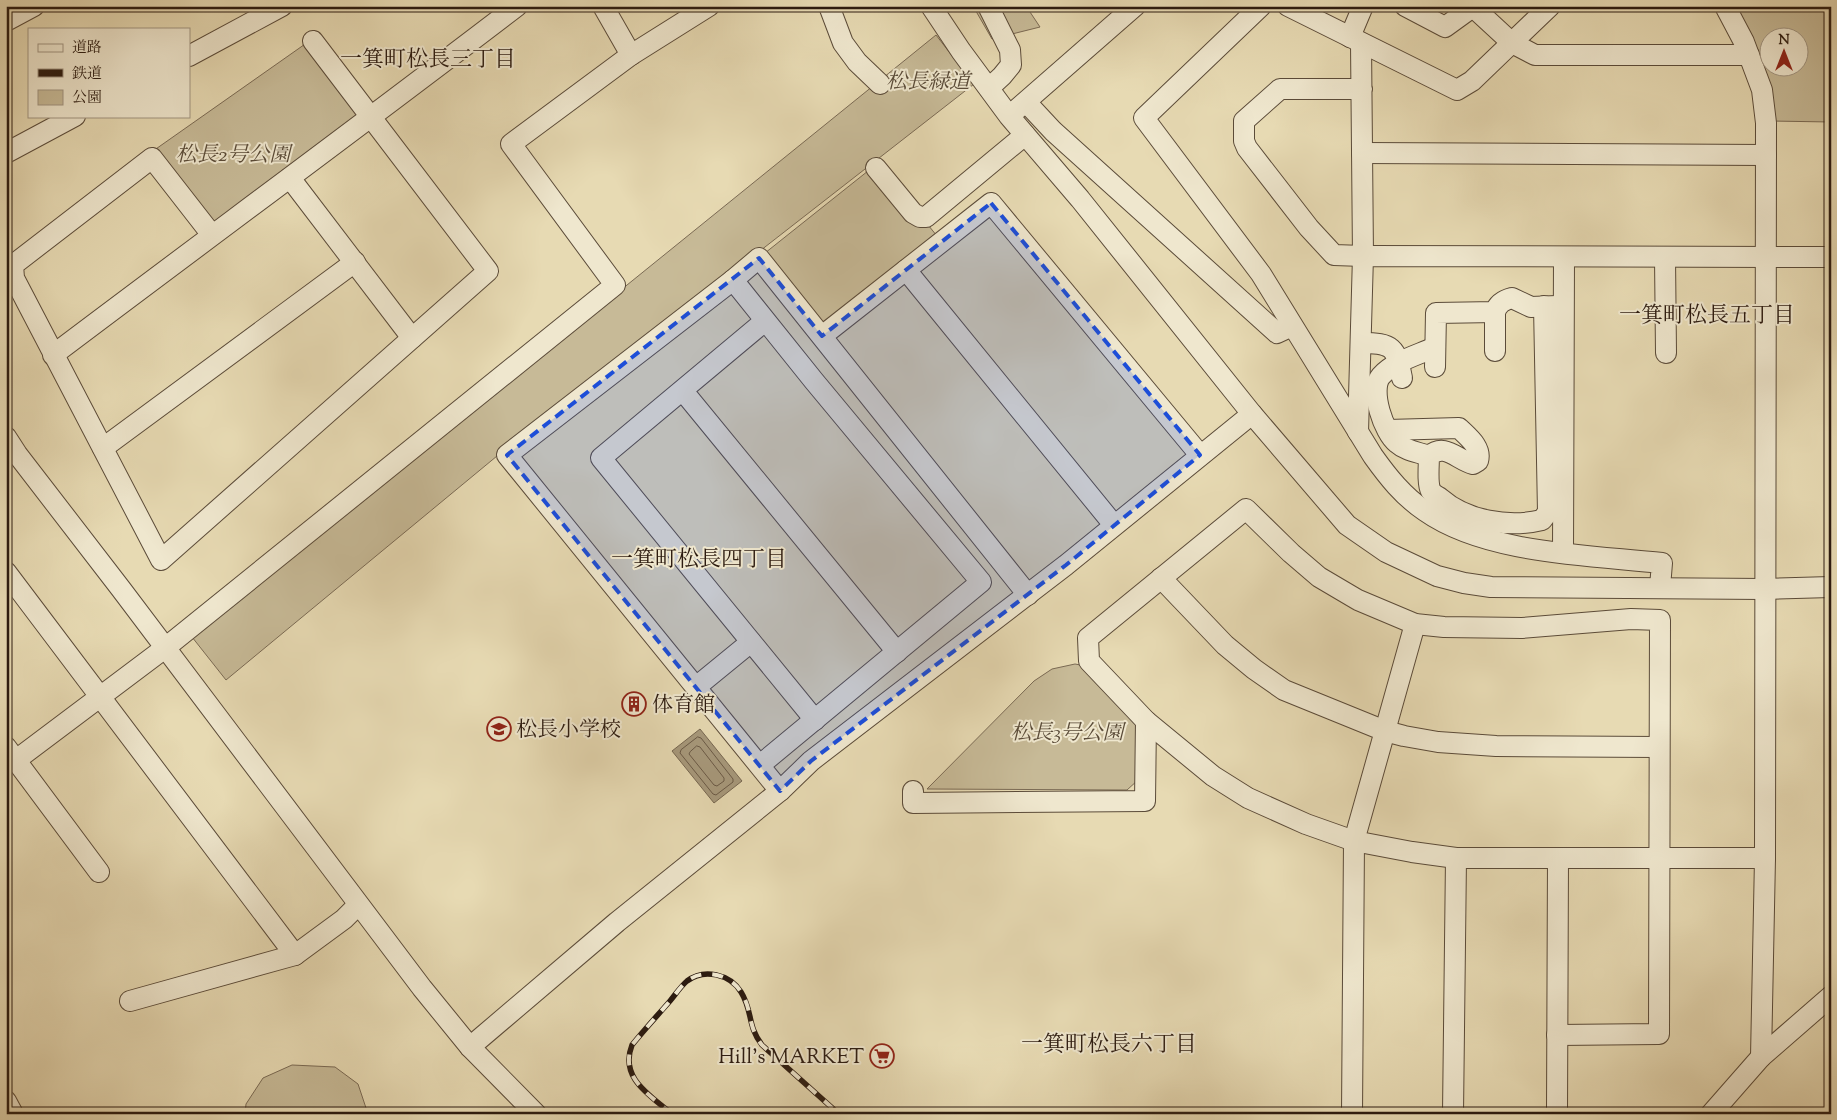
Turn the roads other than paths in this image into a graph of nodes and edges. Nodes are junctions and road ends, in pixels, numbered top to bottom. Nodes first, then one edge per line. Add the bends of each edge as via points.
1 (34, 6) edge
2 (282, 6) edge
3 (517, 6) edge
4 (603, 6) edge
5 (709, 6) edge
6 (829, 6) edge
7 (931, 6) edge
8 (988, 6) edge
9 (1135, 6) edge
10 (1261, 6) edge
11 (1288, 6) edge
12 (1363, 6) edge
13 (1405, 6) edge
14 (1550, 6) edge
15 (1725, 6) edge
16 (1474, 7) edge
17 (6, 21) edge
18 (313, 40) dead end
19 (1356, 40) junction
20 (1512, 43) junction
21 (190, 55) edge
22 (631, 55) junction
23 (1749, 55) junction
24 (880, 84) dead end
25 (989, 88) junction
26 (1362, 89) junction
27 (1026, 102) junction
28 (1009, 116) junction
29 (71, 118) edge
30 (371, 118) junction
31 (1025, 134) junction
32 (6, 153) edge
33 (1362, 154) junction
34 (1766, 156) junction
35 (876, 168) dead end
36 (290, 178) junction
37 (934, 212) junction
38 (951, 234) junction
39 (212, 235) junction
40 (1363, 256) junction
41 (1766, 256) junction
42 (1564, 257) junction
43 (1665, 257) junction
44 (1831, 257) edge
45 (355, 262) junction
46 (906, 270) junction
47 (733, 280) junction
48 (1554, 306) junction
49 (1495, 312) junction
50 (765, 321) junction
51 (1292, 326) junction
52 (822, 336) junction
53 (412, 338) junction
54 (1361, 343) junction
55 (1435, 346) junction
56 (1495, 350) dead end
57 (1666, 353) dead end
58 (53, 355) junction
59 (1435, 367) dead end
60 (1401, 371) junction
61 (683, 391) junction
62 (1252, 414) junction
63 (1388, 430) junction
64 (1358, 432) junction
65 (103, 448) junction
66 (10, 451) edge
67 (1200, 455) junction
68 (1429, 456) junction
69 (1114, 525) junction
70 (1563, 552) junction
71 (6, 572) edge
72 (1161, 578) junction
73 (1660, 587) junction
74 (1831, 587) edge
75 (1765, 589) junction
76 (1028, 595) junction
77 (1415, 624) junction
78 (751, 642) junction
79 (165, 648) junction
80 (897, 652) junction
81 (696, 687) junction
82 (101, 696) junction
83 (815, 720) junction
84 (1146, 721) junction
85 (1384, 731) junction
86 (1659, 747) junction
87 (11, 753) edge
88 (760, 765) junction
89 (780, 791) junction
90 (913, 791) dead end
91 (1354, 841) junction
92 (1456, 858) junction
93 (1558, 858) junction
94 (1765, 858) junction
95 (1658, 859) junction
96 (99, 872) dead end
97 (358, 905) junction
98 (295, 955) junction
99 (1831, 996) edge
100 (130, 1001) dead end
101 (1557, 1035) junction
102 (470, 1047) junction
103 (1761, 1057) junction
104 (6, 1101) edge
105 (13, 1114) edge
106 (536, 1114) edge
107 (1352, 1114) edge
108 (1453, 1114) edge
109 (1557, 1114) edge
110 (1711, 1114) edge

1 - 17 street
2 - 21 street
3 - 30 street
4 - 22 street
5 - 22 street
6 - 24 street via 843,43
7 - 25 street
8 - 25 street via 1010,50 1011,65
9 - 27 street
10 - 51 street via 1144,118 1261,274
11 - 19 street
12 - 19 street
13 - 16 street via 1445,27
14 - 20 street
15 - 23 street
16 - 20 street
18 - 30 street
19 - 20 street via 1457,90 1472,81
19 - 26 street
20 - 23 street via 1535,55
22 - 79 street via 511,144 615,285
23 - 34 street via 1762,90
25 - 28 street
26 - 33 street
26 - 40 street via 1280,89 1244,121 1243,131 1248,148 1309,228 1334,255
27 - 28 street
27 - 51 street via 1053,131 1277,333
28 - 31 street
29 - 32 street
30 - 36 street
30 - 53 street via 488,271
31 - 37 street
31 - 62 street
33 - 34 street
33 - 40 street
34 - 41 street
35 - 37 street via 913,213 926,217
36 - 39 street
36 - 45 street
37 - 38 street
38 - 46 street
38 - 67 street via 990,203
39 - 58 street
39 - 58 street via 152,158 12,265 14,278
40 - 42 street
40 - 54 street
41 - 43 street
41 - 44 street
41 - 75 street
42 - 43 street
42 - 48 street
43 - 57 street
45 - 53 street
45 - 65 street
46 - 52 street
46 - 69 street
47 - 50 street
47 - 52 street via 760,258
47 - 81 street via 507,455
48 - 49 street via 1531,307 1512,298 1503,300
48 - 68 street via 1548,512 1542,520 1491,522 1449,506 1429,486
48 - 70 street
49 - 55 street via 1436,313
49 - 56 street
50 - 61 street
50 - 80 street via 981,582
51 - 64 street
52 - 76 street
53 - 65 street via 161,560
54 - 60 street via 1387,345 1394,351
54 - 64 street
55 - 59 street
55 - 60 street
58 - 65 street
60 - 63 street via 1390,368 1376,386 1378,408
61 - 78 street via 601,458
61 - 80 street
62 - 67 street
62 - 73 street via 1347,525 1386,552 1430,572 1464,583 1491,587
63 - 68 street via 1397,443 1410,451
63 - 68 street via 1459,428 1475,444 1480,455 1473,464 1464,462 1449,451 1434,451
64 - 70 street via 1389,479 1407,497 1438,519 1490,539
66 - 79 street
67 - 69 street
69 - 76 street
70 - 73 street via 1662,563
71 - 82 street
72 - 77 street via 1246,509 1319,577 1358,600
72 - 84 street via 1088,638 1089,661
72 - 85 street via 1225,645 1284,690
73 - 75 street
74 - 75 street
75 - 94 street
76 - 89 street via 811,761
77 - 85 street
77 - 86 street via 1522,628 1631,619 1660,620
78 - 81 street
78 - 83 street
79 - 82 street
79 - 97 street
80 - 83 street
81 - 88 street
82 - 87 street
82 - 98 street
83 - 88 street
84 - 90 street via 1145,801 913,802
84 - 91 street via 1214,776 1248,798
85 - 86 street via 1438,742 1496,746
85 - 91 street
86 - 95 street
87 - 96 street
88 - 89 street
89 - 102 street via 617,922
91 - 92 street
91 - 107 street
92 - 93 street
92 - 108 street
93 - 95 street
93 - 101 street
94 - 95 street
94 - 103 street
95 - 101 street via 1659,1034
97 - 98 street
97 - 102 street
98 - 100 street
99 - 103 street
101 - 109 street
102 - 106 street
103 - 110 street
104 - 105 street

